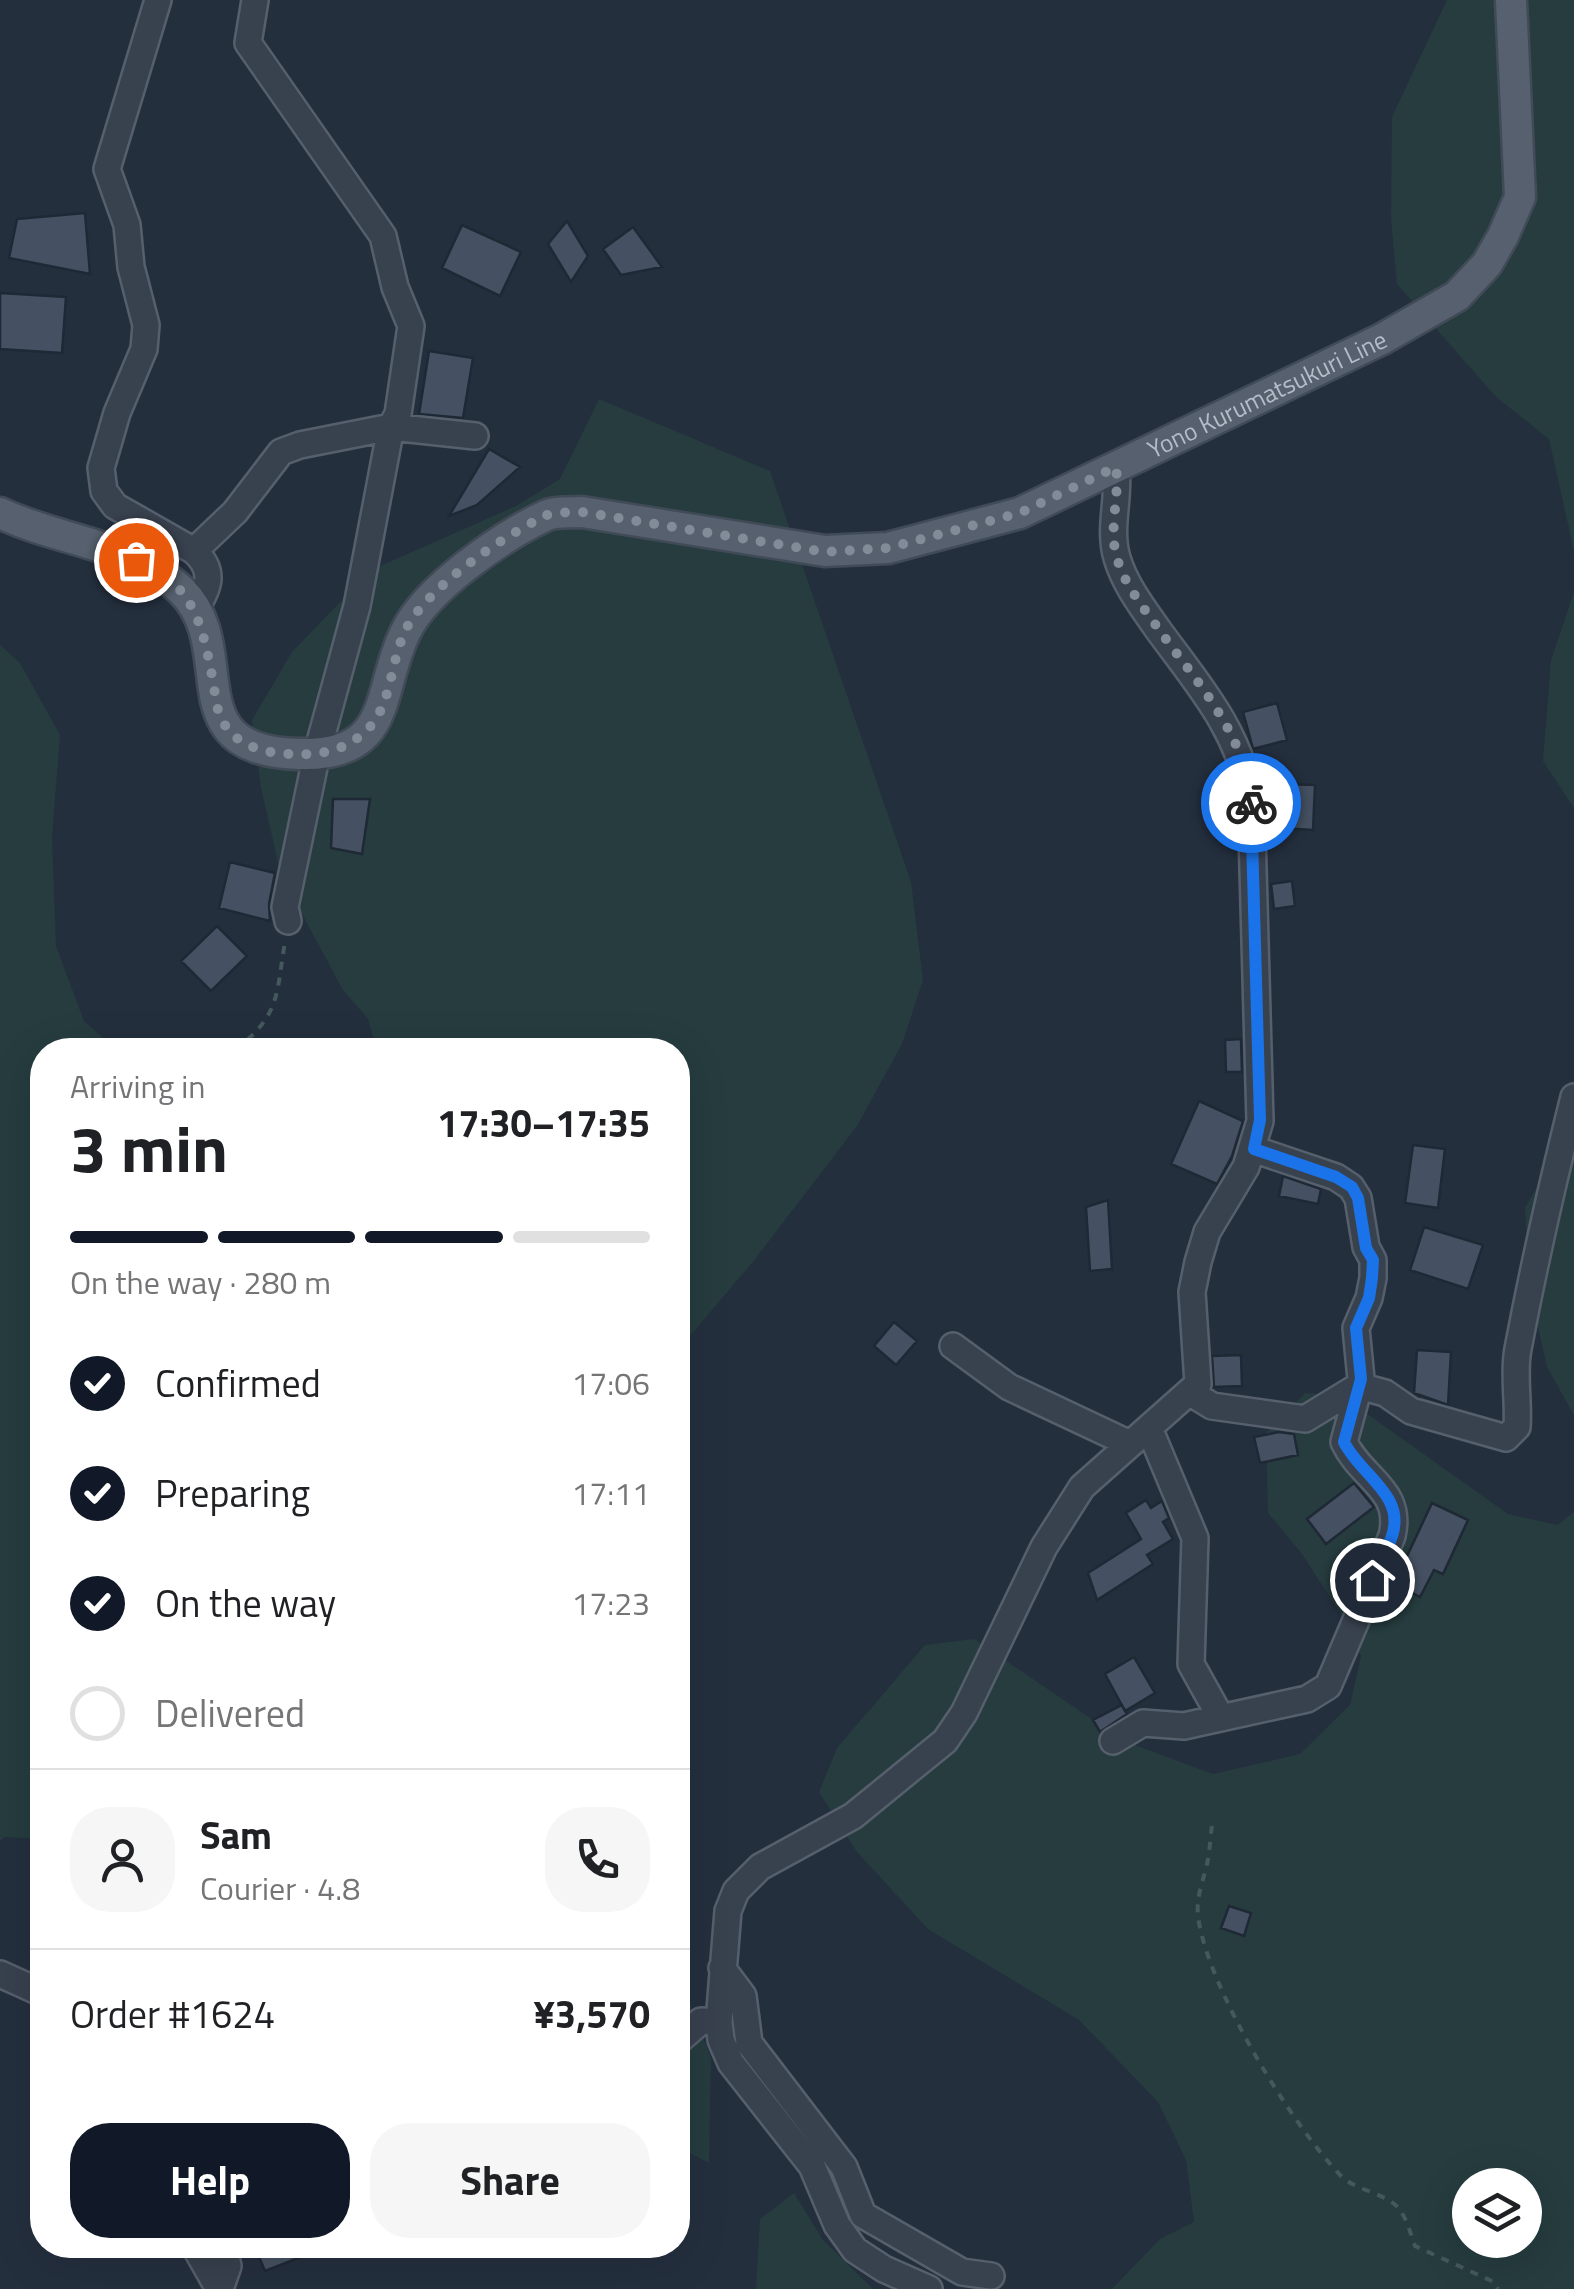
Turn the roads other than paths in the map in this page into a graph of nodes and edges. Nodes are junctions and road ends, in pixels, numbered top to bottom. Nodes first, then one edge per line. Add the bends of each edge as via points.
1 (158, 0) edge
2 (255, 0) edge
3 (1511, 0) edge
4 (391, 427) junction
5 (475, 436) dead end
6 (1116, 467) junction
7 (0, 513) edge
8 (194, 551) junction
9 (194, 610) junction
10 (317, 753) junction
11 (288, 921) road end
12 (1574, 1097) edge
13 (1254, 1149) junction
14 (953, 1346) dead end
15 (1359, 1386) junction
16 (1192, 1393) junction
17 (1140, 1436) junction
18 (1221, 1718) junction
19 (1113, 1741) dead end
20 (722, 1968) junction
21 (0, 1974) edge
22 (30, 1988) edge
23 (720, 2022) junction
24 (690, 2031) edge
25 (202, 2258) edge
26 (226, 2258) edge
27 (991, 2276) dead end
28 (220, 2289) edge
29 (929, 2289) edge

1 - 8 street via 107,169 127,225 146,325 144,349 101,468 104,492 115,506
2 - 4 street via 248,43 382,236 411,326
3 - 6 main road, Yono Kurumatsukuri Line via 1520,197 1487,264 1457,296 1382,338
4 - 5 street
4 - 8 street via 282,452
4 - 10 street via 358,606
6 - 10 main road, Yono Kurumatsukuri Line via 1020,513 888,548 825,552 582,512 548,514 426,600 404,632 371,729 340,750
6 - 13 street via 1117,560 1132,593 1233,736 1245,766 1260,1120
7 - 9 main road, Yono Kurumatsukuri Line via 156,569
8 - 9 street via 210,574
9 - 10 main road, Yono Kurumatsukuri Line via 220,718 238,740 268,754
10 - 11 street via 285,907
12 - 15 street via 1517,1352 1517,1427 1506,1438 1481,1432 1410,1411 1385,1393
13 - 15 street via 1336,1177 1358,1198 1373,1260 1369,1298 1356,1328
13 - 16 street via 1198,1262 1192,1292 1198,1384
14 - 17 street via 1009,1387
15 - 16 street via 1305,1419 1212,1406
15 - 18 street via 1344,1442 1397,1515 1338,1669 1328,1686 1307,1699
16 - 17 street
17 - 18 street via 1195,1538 1192,1664
17 - 20 street via 1082,1487 1044,1547 945,1742 854,1816 760,1867 736,1891
18 - 19 street via 1184,1726 1143,1723
20 - 23 street
20 - 27 street via 743,1996 749,2043 844,2168 863,2215 962,2272
21 - 22 street
23 - 24 street via 701,2022
23 - 29 street via 731,2063 812,2166 855,2250
25 - 28 street
26 - 28 street

